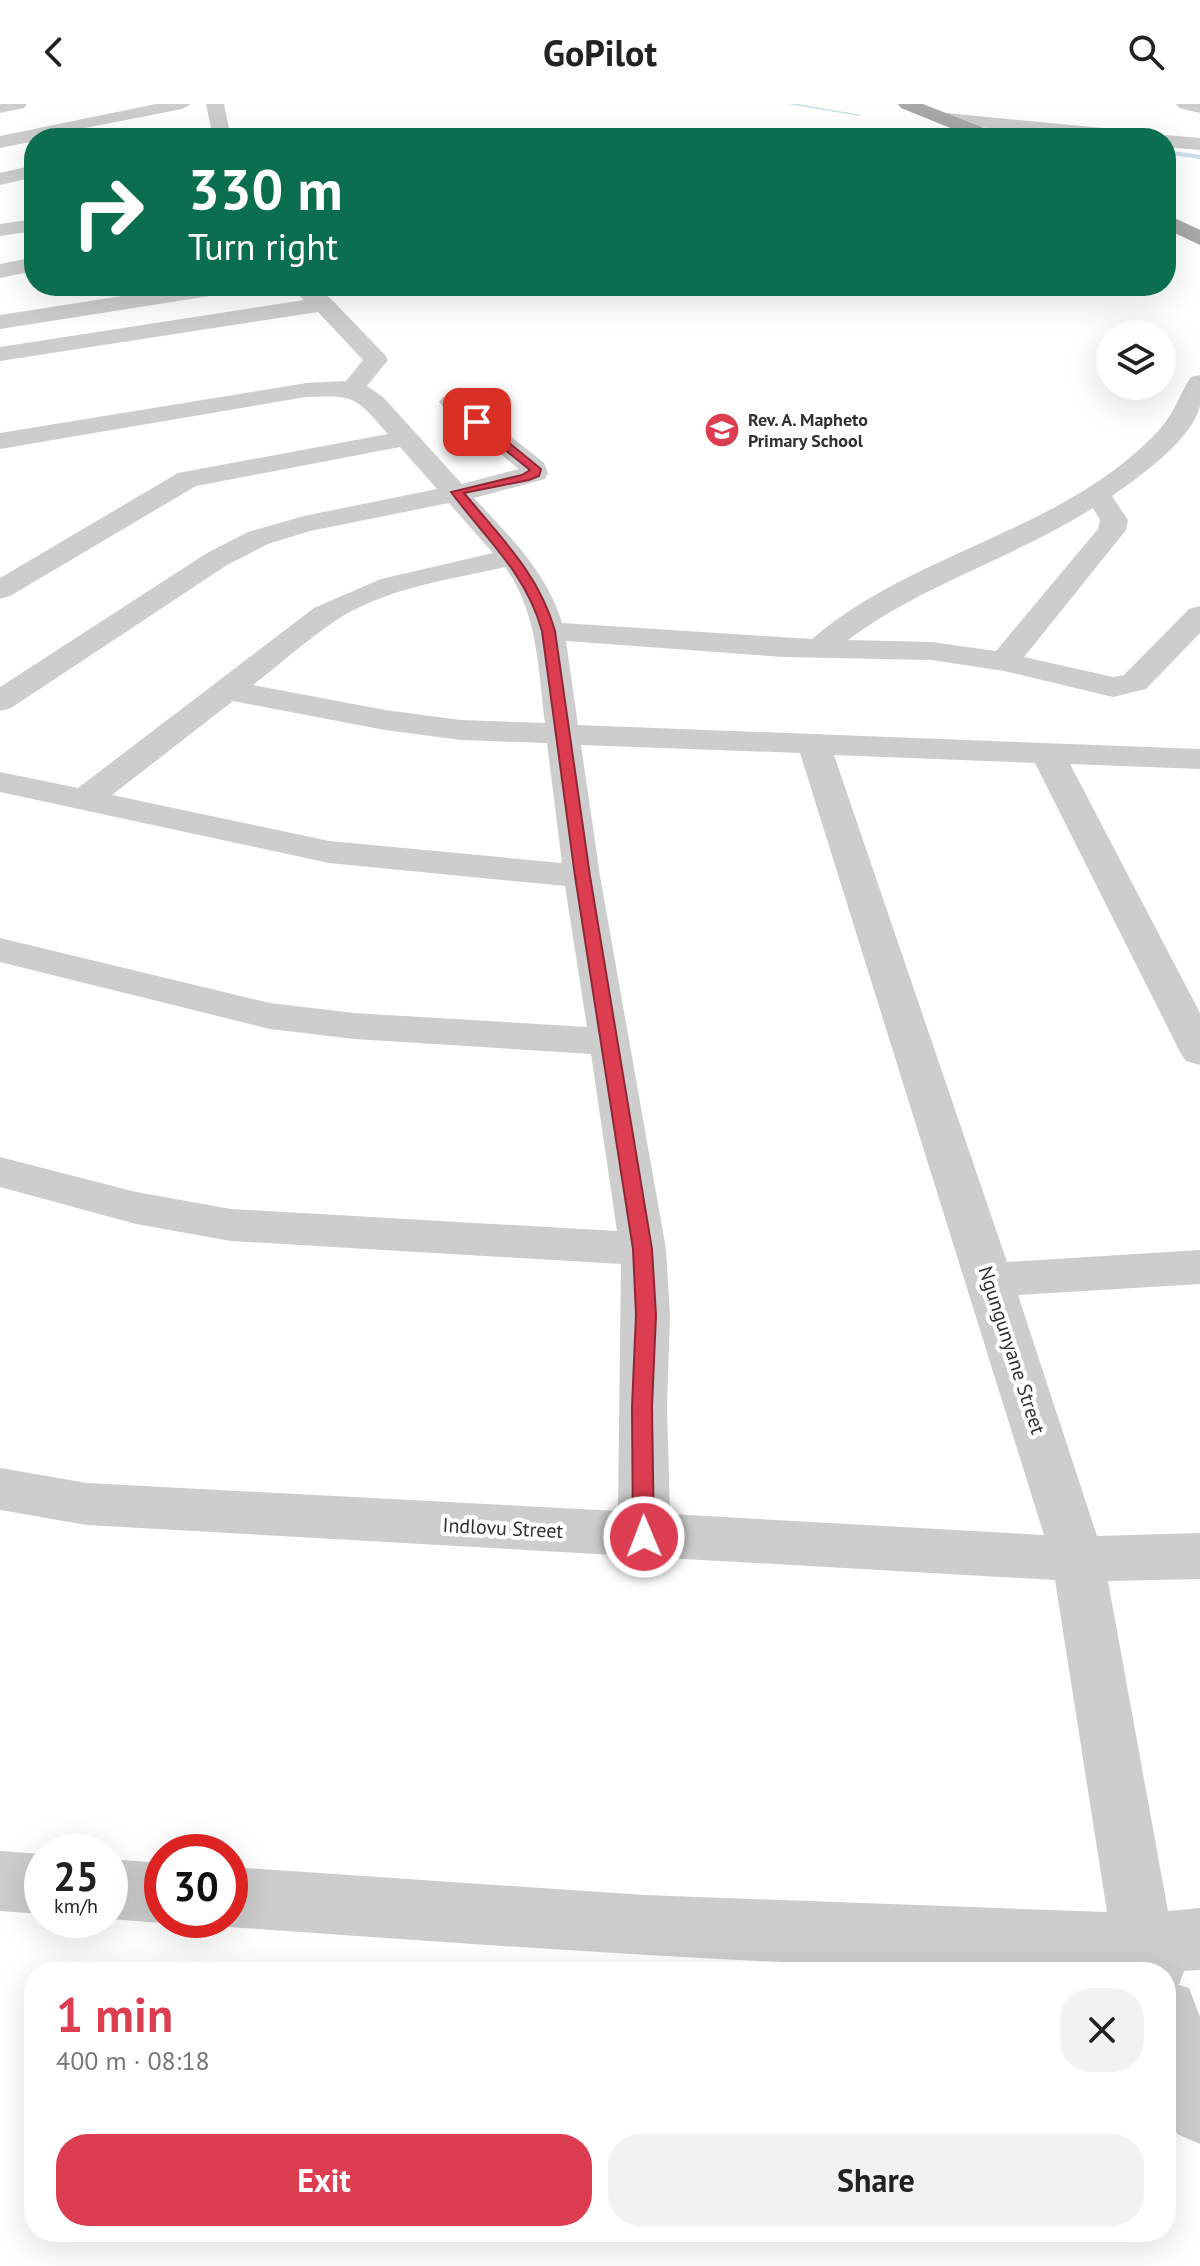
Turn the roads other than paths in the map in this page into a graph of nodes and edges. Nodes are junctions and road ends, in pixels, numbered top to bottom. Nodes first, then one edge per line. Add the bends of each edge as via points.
1 (18, 104) edge
2 (182, 104) edge
3 (215, 104) edge
4 (907, 104) edge
5 (1185, 104) edge
6 (0, 108) edge
7 (1200, 108) edge
8 (946, 119) junction
9 (67, 128) edge
10 (220, 128) edge
11 (968, 128) edge
12 (1040, 128) edge
13 (24, 137) edge
14 (0, 142) edge
15 (1176, 142) edge
16 (1200, 144) edge
17 (24, 173) edge
18 (0, 179) edge
19 (24, 226) edge
20 (1176, 226) edge
21 (0, 230) edge
22 (1200, 239) edge
23 (24, 266) edge
24 (0, 271) edge
25 (165, 296) edge
26 (313, 296) edge
27 (323, 304) junction
28 (0, 322) edge
29 (0, 354) edge
30 (1200, 382) edge
31 (353, 388) junction
32 (452, 402) dead end
33 (1170, 434) junction
34 (406, 438) junction
35 (0, 441) edge
36 (1200, 441) edge
37 (456, 492) junction
38 (1098, 495) junction
39 (512, 557) junction
40 (0, 590) edge
41 (1200, 615) edge
42 (549, 631) junction
43 (819, 649) junction
44 (1004, 662) junction
45 (228, 690) junction
46 (0, 701) edge
47 (562, 732) junction
48 (813, 742) junction
49 (1048, 754) junction
50 (1200, 759) edge
51 (0, 782) edge
52 (85, 800) junction
53 (582, 876) junction
54 (0, 950) edge
55 (608, 1042) junction
56 (1200, 1052) edge
57 (0, 1172) edge
58 (643, 1249) junction
59 (1200, 1267) edge
60 (990, 1280) junction
61 (0, 1489) edge
62 (644, 1537) junction
63 (1200, 1556) edge
64 (1078, 1559) junction
65 (0, 1881) edge
66 (24, 1883) edge
67 (248, 1898) edge
68 (1165, 1951) edge
69 (1176, 2040) edge
70 (1200, 2111) edge

1 - 6 street
2 - 9 street
3 - 10 street
4 - 8 main road
5 - 7 street
8 - 11 main road
8 - 12 street
13 - 14 street
15 - 16 street
17 - 18 street
19 - 21 street
20 - 22 main road
23 - 24 street
25 - 28 street
26 - 27 street
27 - 29 street
27 - 31 street via 376,360
30 - 33 street
31 - 34 street via 374,402
31 - 35 street via 306,390
32 - 37 street via 535,469 525,478
33 - 36 street
33 - 38 street
34 - 37 street
34 - 40 street via 188,479
37 - 39 street
37 - 46 street via 258,538 217,559
38 - 43 street via 1013,541 891,596
38 - 44 street via 1114,520 1112,530
39 - 42 street via 542,606
39 - 45 street via 347,600
41 - 44 street via 1143,676 1125,687 1098,686
42 - 43 street
42 - 47 street
43 - 44 street via 890,648
45 - 47 street via 423,726
45 - 52 street
47 - 48 street
47 - 53 street
48 - 49 street
48 - 60 street, Ngungunyane Street
49 - 50 street
49 - 56 street
51 - 52 street
52 - 53 street via 329,852
53 - 55 street
54 - 55 street via 270,1016
55 - 58 street
57 - 58 street via 136,1208 231,1225
58 - 62 street
59 - 60 street
60 - 64 street, Ngungunyane Street
61 - 62 street, Indlovu Street via 87,1504
62 - 64 street, Indlovu Street
63 - 64 street, Indlovu Street
64 - 68 street, Ngungunyane Street
65 - 66 street
67 - 68 street via 645,1926
69 - 70 street

